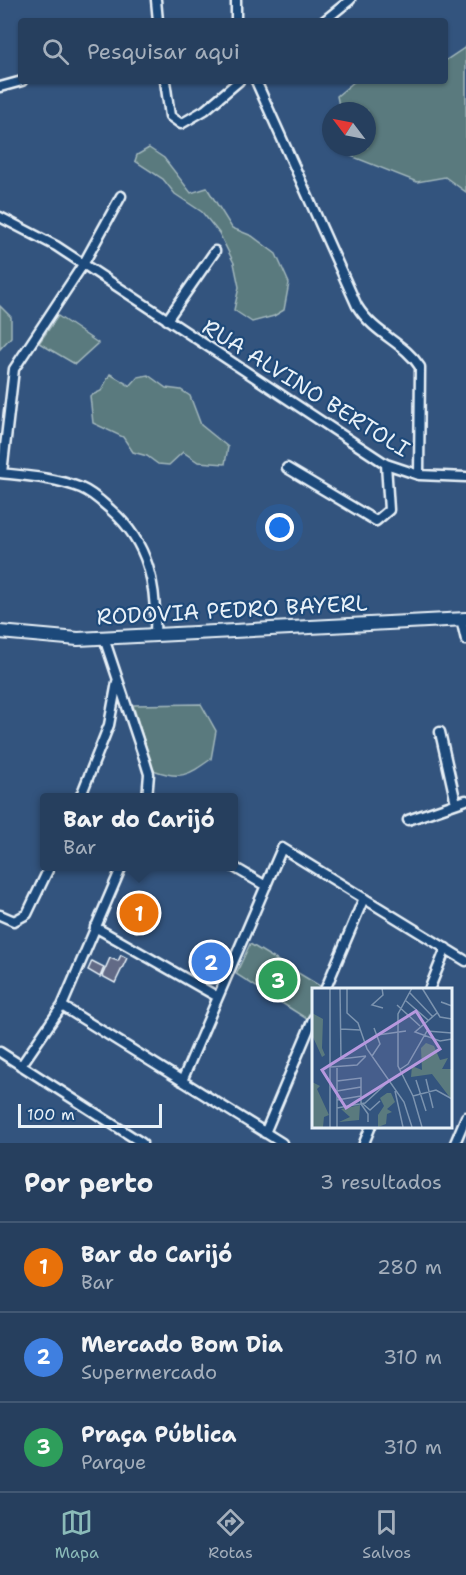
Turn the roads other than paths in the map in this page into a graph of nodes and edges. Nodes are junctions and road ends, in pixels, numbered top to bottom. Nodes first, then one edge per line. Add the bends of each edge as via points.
1 (156, 0) edge
2 (236, 0) edge
3 (350, 0) edge
4 (158, 18) edge
5 (236, 18) edge
6 (328, 18) edge
7 (18, 82) edge
8 (165, 84) edge
9 (235, 84) edge
10 (257, 84) edge
11 (0, 87) edge
12 (121, 196) dead end
13 (0, 217) edge
14 (215, 251) dead end
15 (84, 264) junction
16 (167, 320) junction
17 (386, 464) junction
18 (287, 468) dead end
19 (1, 473) edge
20 (419, 475) junction
21 (466, 477) edge
22 (464, 619) edge
23 (0, 632) edge
24 (155, 635) junction
25 (104, 638) junction
26 (466, 640) edge
27 (117, 682) junction
28 (440, 732) dead end
29 (82, 793) edge
30 (147, 793) edge
31 (466, 800) edge
32 (456, 803) junction
33 (408, 820) dead end
34 (238, 870) edge
35 (48, 871) edge
36 (120, 871) edge
37 (266, 886) junction
38 (364, 898) junction
39 (0, 915) edge
40 (95, 927) junction
41 (446, 948) junction
42 (466, 961) edge
43 (326, 988) edge
44 (430, 988) edge
45 (218, 997) junction
46 (62, 1006) junction
47 (312, 1021) edge
48 (0, 1052) edge
49 (21, 1066) junction
50 (182, 1081) junction
51 (466, 1117) edge
52 (370, 1128) edge
53 (265, 1132) junction
54 (142, 1143) edge
55 (282, 1143) edge
56 (364, 1143) edge
57 (455, 1143) edge

1 - 4 street
2 - 5 street
3 - 6 street
7 - 11 street
8 - 9 street via 174,121 181,124
10 - 20 street via 357,306 367,322 420,367
12 - 15 street
13 - 15 street, RUA ALVINO BERTOLI via 41,236
14 - 16 street
15 - 16 street, RUA ALVINO BERTOLI
15 - 19 street via 14,369
16 - 17 street, RUA ALVINO BERTOLI
17 - 18 street via 388,510 376,521
17 - 20 street, RUA ALVINO BERTOLI
19 - 24 street via 83,489 122,520 142,548 152,575
20 - 21 street, RUA ALVINO BERTOLI
22 - 24 main road, RODOVIA PEDRO BAYERL
22 - 26 street
23 - 25 main road, RODOVIA PEDRO BAYERL via 48,638
24 - 25 main road, RODOVIA PEDRO BAYERL
25 - 27 street
27 - 29 street via 109,725
27 - 30 street via 149,774
28 - 32 street
31 - 32 street
32 - 33 street
34 - 37 street
35 - 39 street via 27,914 14,921
36 - 40 street
37 - 38 street via 282,848
37 - 45 street
38 - 41 street
38 - 43 street
40 - 45 street
40 - 46 street
41 - 42 street
41 - 44 street
45 - 50 street
46 - 49 street
46 - 50 street
47 - 53 street
48 - 49 street
49 - 54 street
50 - 53 street
51 - 57 street
52 - 56 street
53 - 55 street

